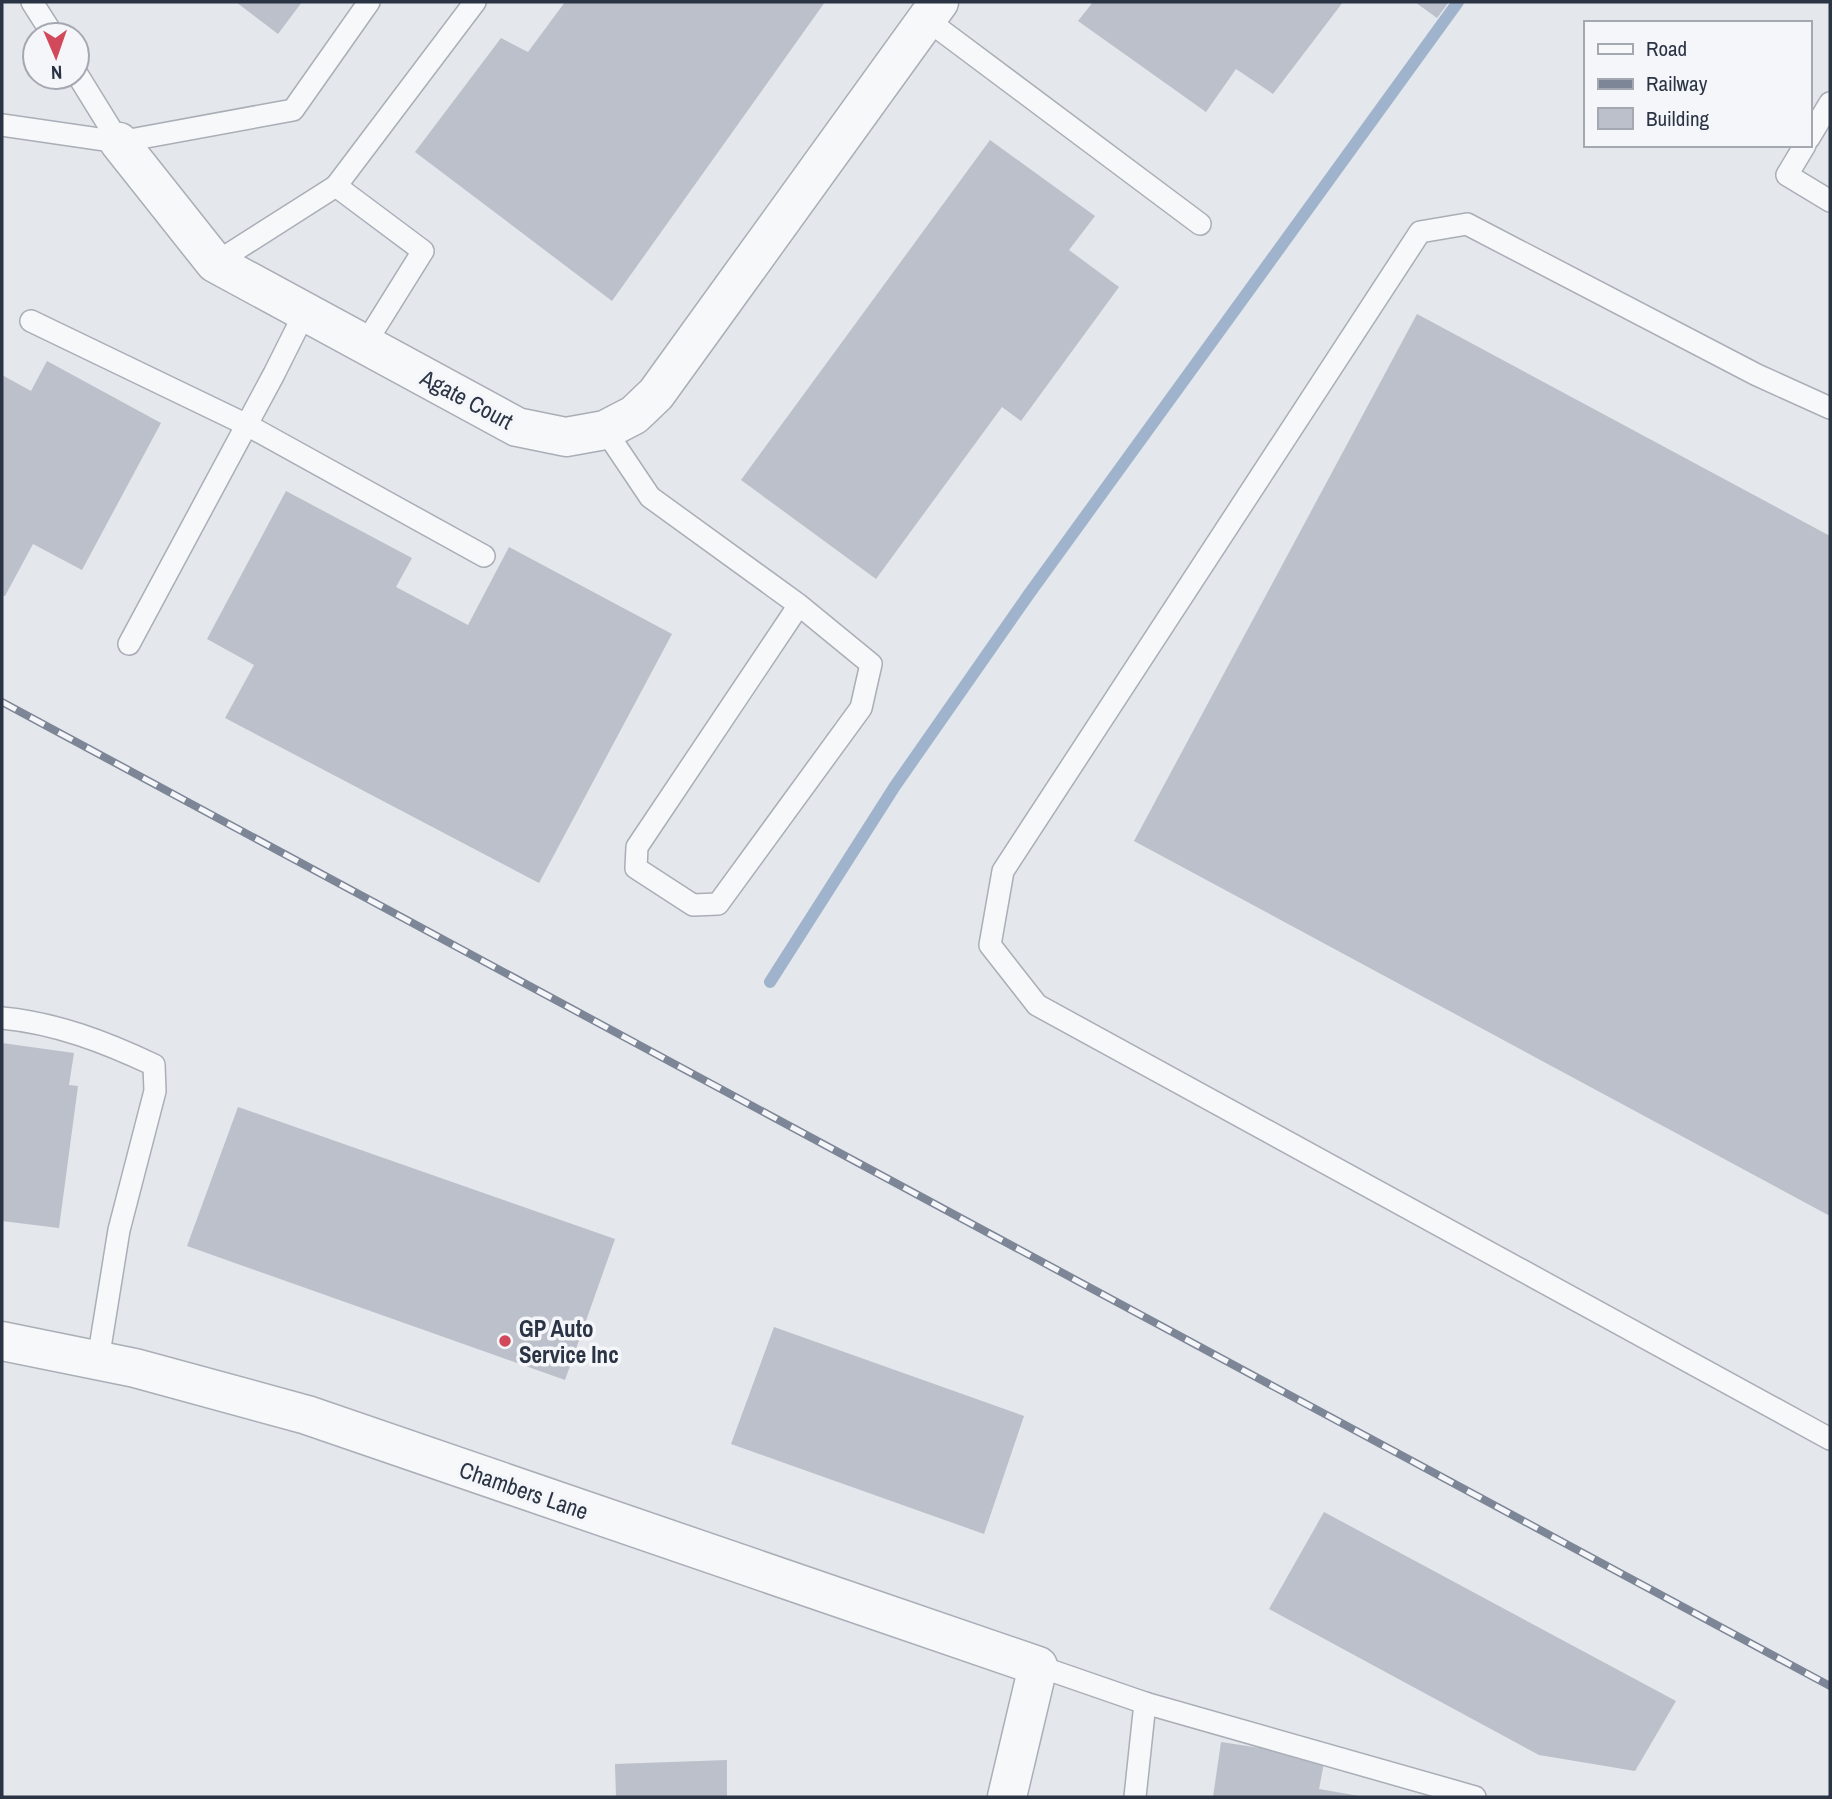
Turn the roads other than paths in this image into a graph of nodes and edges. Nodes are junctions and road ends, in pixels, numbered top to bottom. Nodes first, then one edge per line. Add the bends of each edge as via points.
1 (32, 2) edge
2 (369, 2) edge
3 (475, 2) edge
4 (933, 10) edge
5 (44, 21) edge
6 (88, 91) edge
7 (1830, 103) edge
8 (2, 125) edge
9 (1811, 135) edge
10 (119, 142) junction
11 (1804, 147) edge
12 (336, 186) junction
13 (1830, 201) edge
14 (1200, 223) dead end
15 (215, 263) junction
16 (305, 312) junction
17 (32, 320) dead end
18 (365, 344) junction
19 (1830, 408) edge
20 (247, 425) junction
21 (605, 430) junction
22 (484, 556) dead end
23 (799, 605) junction
24 (129, 644) dead end
25 (2, 1018) edge
26 (2, 1341) edge
27 (97, 1360) junction
28 (1830, 1439) edge
29 (1038, 1666) junction
30 (1145, 1703) junction
31 (1007, 1797) edge
32 (1135, 1797) edge
33 (1475, 1797) edge

1 - 5 lane
2 - 10 lane via 293,110
3 - 12 lane
4 - 14 lane
4 - 21 street, Agate Court via 656,394 634,415
6 - 10 lane
7 - 9 lane
8 - 10 lane
10 - 15 street, Agate Court
11 - 13 lane via 1787,175
12 - 15 lane
12 - 18 lane via 423,251
15 - 16 street, Agate Court
16 - 18 street, Agate Court
16 - 20 lane
17 - 20 lane
18 - 21 street, Agate Court via 517,427 566,437
19 - 28 lane via 1757,375 1467,224 1420,232 1003,871 990,945 1037,1005
20 - 22 lane
20 - 24 lane
21 - 23 lane via 650,497
23 - 23 lane via 637,848 636,868 693,905 718,904 861,708 872,664
25 - 27 lane via 37,1021 154,1065 155,1091 119,1230
26 - 27 street, Chambers Lane
27 - 29 street, Chambers Lane via 307,1415
29 - 30 lane
29 - 31 street
30 - 32 lane
30 - 33 lane

